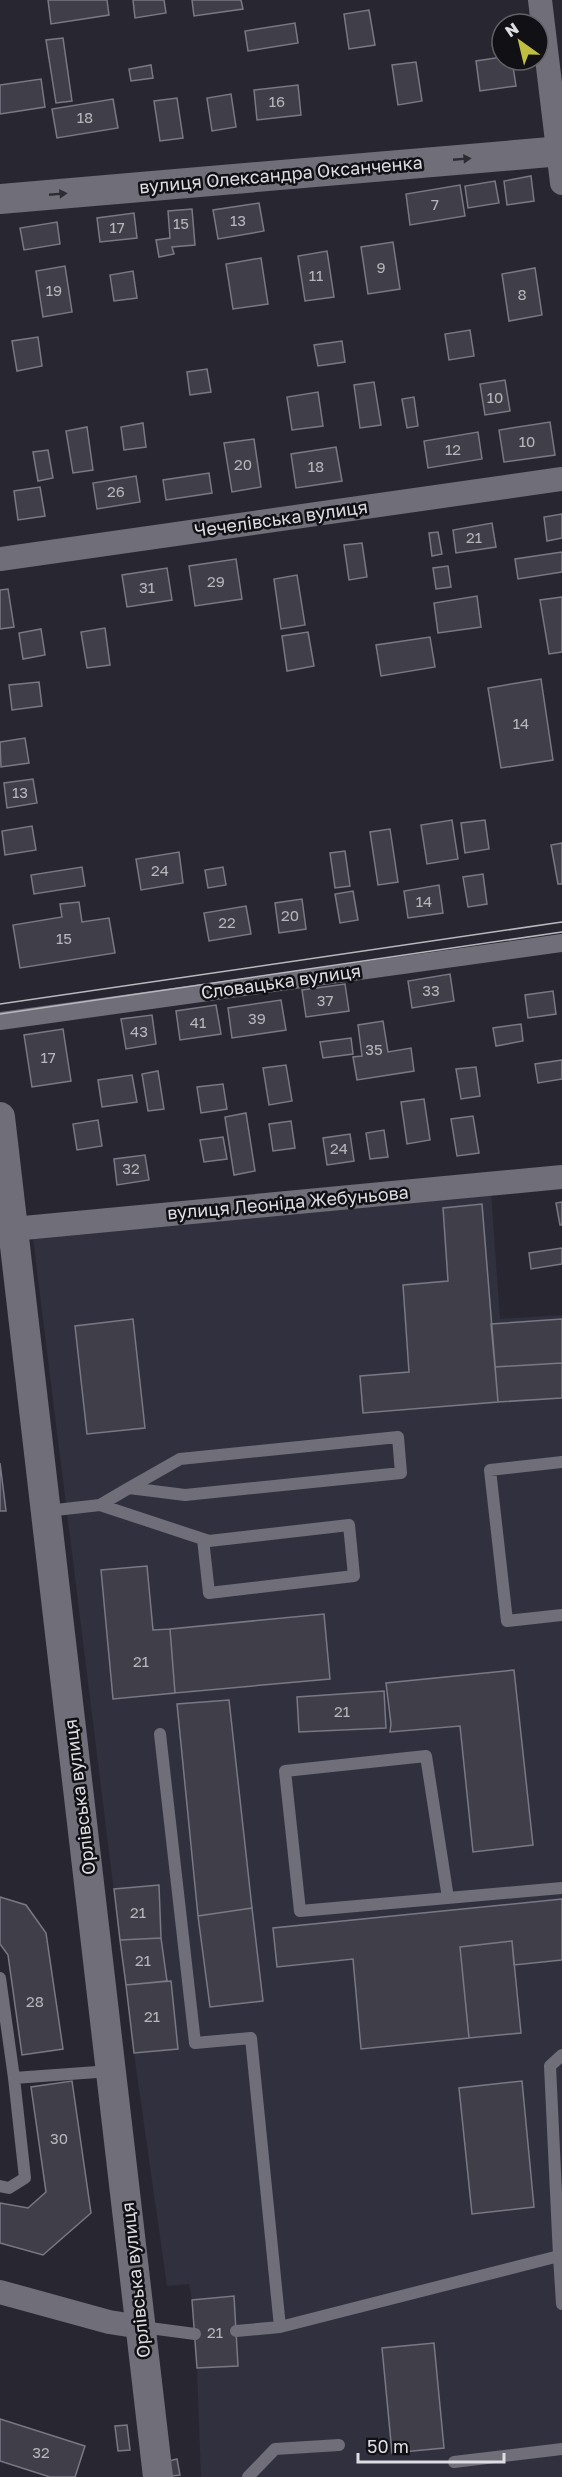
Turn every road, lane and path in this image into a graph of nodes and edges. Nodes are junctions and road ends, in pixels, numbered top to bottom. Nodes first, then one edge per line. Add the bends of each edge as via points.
1 (540, 0) edge
2 (560, 151) edge
3 (562, 183) edge
4 (0, 199) edge
5 (562, 479) edge
6 (0, 559) edge
7 (562, 943) edge
8 (0, 1021) edge
9 (0, 1117) edge
10 (562, 1177) edge
11 (8, 1222) edge
12 (562, 1462) edge
13 (129, 1488) junction
14 (100, 1505) junction
15 (47, 1511) junction
16 (203, 1539) junction
17 (562, 1615) edge
18 (160, 1734) dead end
19 (562, 1888) edge
20 (448, 1898) junction
21 (0, 1978) edge
22 (562, 2055) edge
23 (112, 2071) junction
24 (14, 2078) junction
25 (0, 2186) edge
26 (560, 2256) junction
27 (0, 2292) edge
28 (562, 2304) edge
29 (280, 2326) junction
30 (141, 2327) junction
31 (236, 2331) dead end
32 (195, 2334) dead end
33 (339, 2445) dead end
34 (562, 2449) edge
35 (454, 2462) dead end
36 (159, 2477) edge
37 (248, 2477) edge

1 - 2 street
2 - 3 street
4 -> 2 street, вулиця Олександра Оксанченка
5 - 6 street, Чечелівська вулиця
7 - 8 street, Словацька вулиця
9 - 11 street, Орлівська вулиця
10 - 11 street, вулиця Леоніда Жебуньова
11 - 15 street, Орлівська вулиця
12 - 17 lane via 490,1470 507,1622
13 - 13 lane via 184,1495 402,1473 398,1437 180,1460
13 - 14 lane
14 - 15 lane
14 - 16 lane
15 - 23 street, Орлівська вулиця
16 - 16 lane via 349,1525 354,1576 209,1593
18 - 29 lane via 195,2043 251,2038
19 - 20 lane
20 - 20 lane via 300,1911 285,1771 426,1756
21 - 24 lane
22 - 26 lane via 550,2066
23 - 24 lane
23 - 30 street, Орлівська вулиця
24 - 25 lane via 25,2178 9,2188
26 - 28 lane
26 - 29 lane
27 - 30 street
29 - 31 lane
30 - 32 lane
30 - 36 street, Орлівська вулиця
33 - 37 lane via 275,2449
34 - 35 lane

